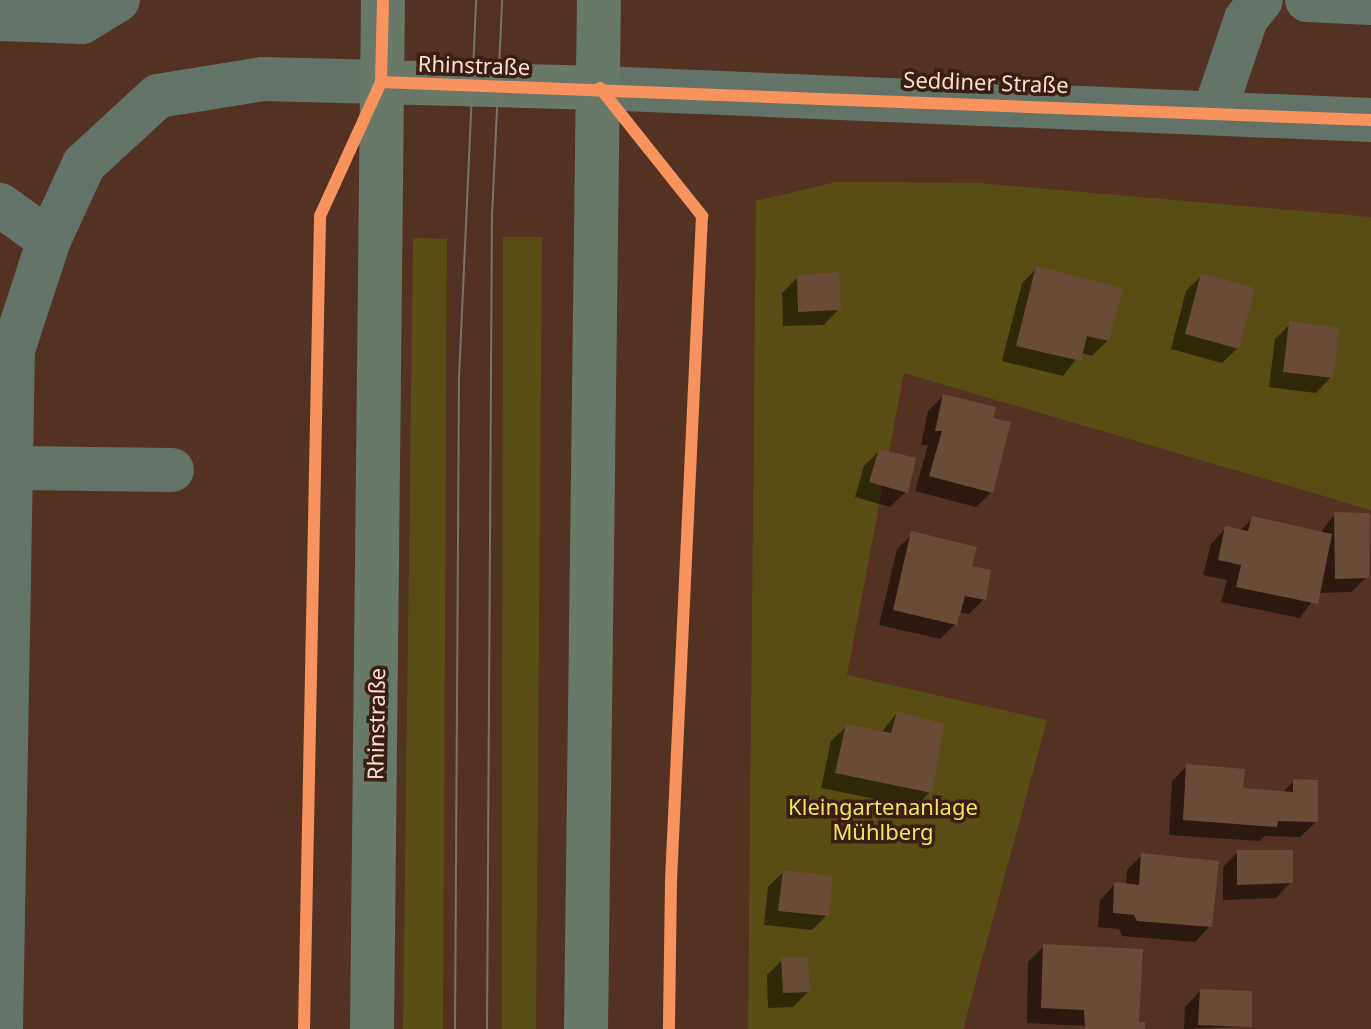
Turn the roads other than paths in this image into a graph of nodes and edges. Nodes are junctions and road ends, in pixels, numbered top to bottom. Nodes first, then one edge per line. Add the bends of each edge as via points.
1 (118, 0) edge
2 (383, 0) edge
3 (599, 0) edge
4 (1261, 0) edge
5 (0, 19) edge
6 (381, 82) junction
7 (600, 88) junction
8 (1215, 110) junction
9 (1371, 120) edge
10 (0, 205) edge
11 (49, 240) junction
12 (7, 350) edge
13 (15, 468) junction
14 (172, 470) dead end
15 (1, 1029) edge
16 (372, 1029) edge
17 (586, 1029) edge

1 - 5 street via 82,22
2 - 6 main road, Rhinstraße
3 - 7 main road
4 - 8 street via 1246,19
6 - 7 main road, Rhinstraße
6 - 11 street, Rhinstraße via 263,79 158,96 84,164
6 - 16 main road, Rhinstraße
7 - 8 street, Seddiner Straße
7 - 17 main road
8 - 9 street, Seddiner Straße
10 - 11 street
11 - 12 street, Rhinstraße
12 - 13 street, Rhinstraße
13 - 14 street
13 - 15 street, Rhinstraße

